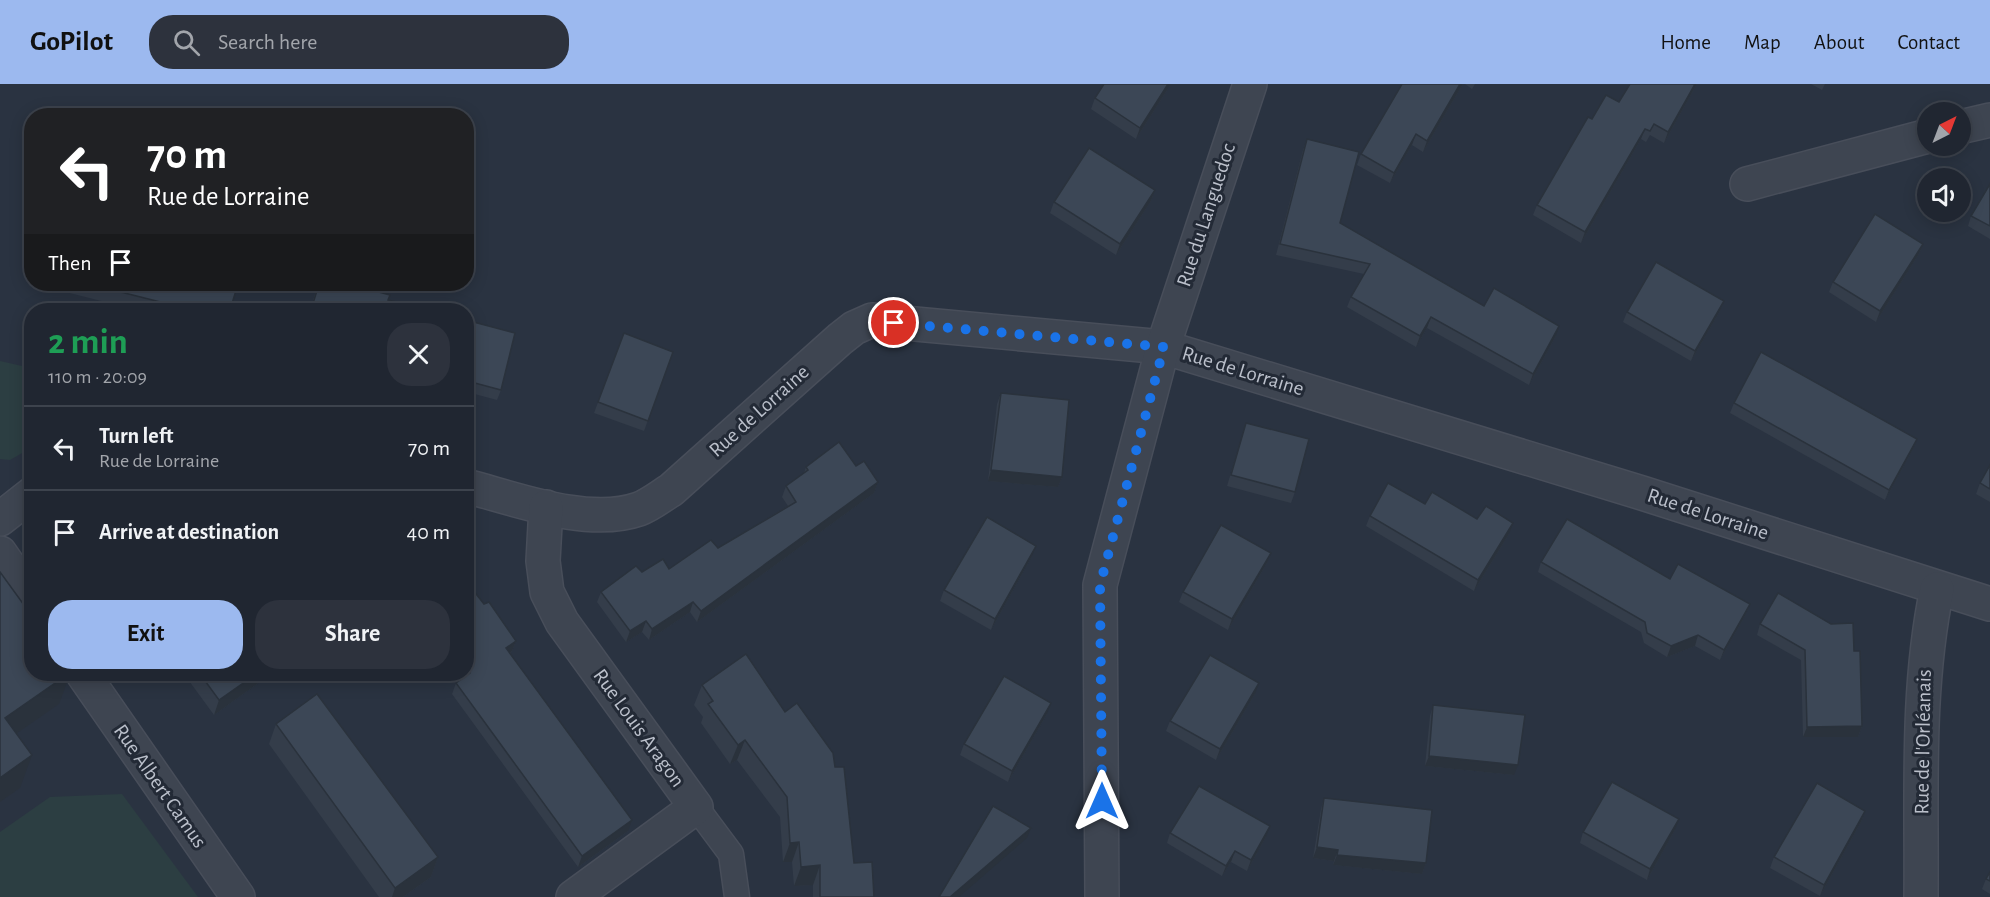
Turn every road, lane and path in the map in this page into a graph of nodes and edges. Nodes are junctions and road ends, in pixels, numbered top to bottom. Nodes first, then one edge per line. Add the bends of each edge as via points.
1 (1250, 84) edge
2 (1990, 120) edge
3 (1971, 124) edge
4 (1917, 139) edge
5 (1747, 184) dead end
6 (1164, 347) junction
7 (474, 488) edge
8 (24, 500) edge
9 (546, 507) junction
10 (0, 519) edge
11 (0, 554) edge
12 (24, 588) edge
13 (1937, 589) junction
14 (1990, 604) edge
15 (88, 681) edge
16 (696, 807) junction
17 (238, 897) edge
18 (573, 897) edge
19 (737, 897) edge
20 (1102, 897) edge
21 (1921, 897) edge

1 - 6 street, Rue du Languedoc
2 - 3 street
4 - 5 street
6 - 9 street, Rue de Lorraine via 872,321 840,339 671,490 639,508 607,515
6 - 13 street, Rue de Lorraine via 1642,493
6 - 20 street, Rue du Languedoc via 1100,585
7 - 9 street, Rue de Lorraine
8 - 10 street
9 - 16 street, Rue Louis Aragon via 543,561 547,592 562,622
11 - 12 street
13 - 14 street, Rue de Lorraine
13 - 21 street, Rue de l'Orléanais via 1923,683
15 - 17 street, Rue Albert Camus
16 - 18 street, Rue Louis Aragon
16 - 19 lane via 731,854

